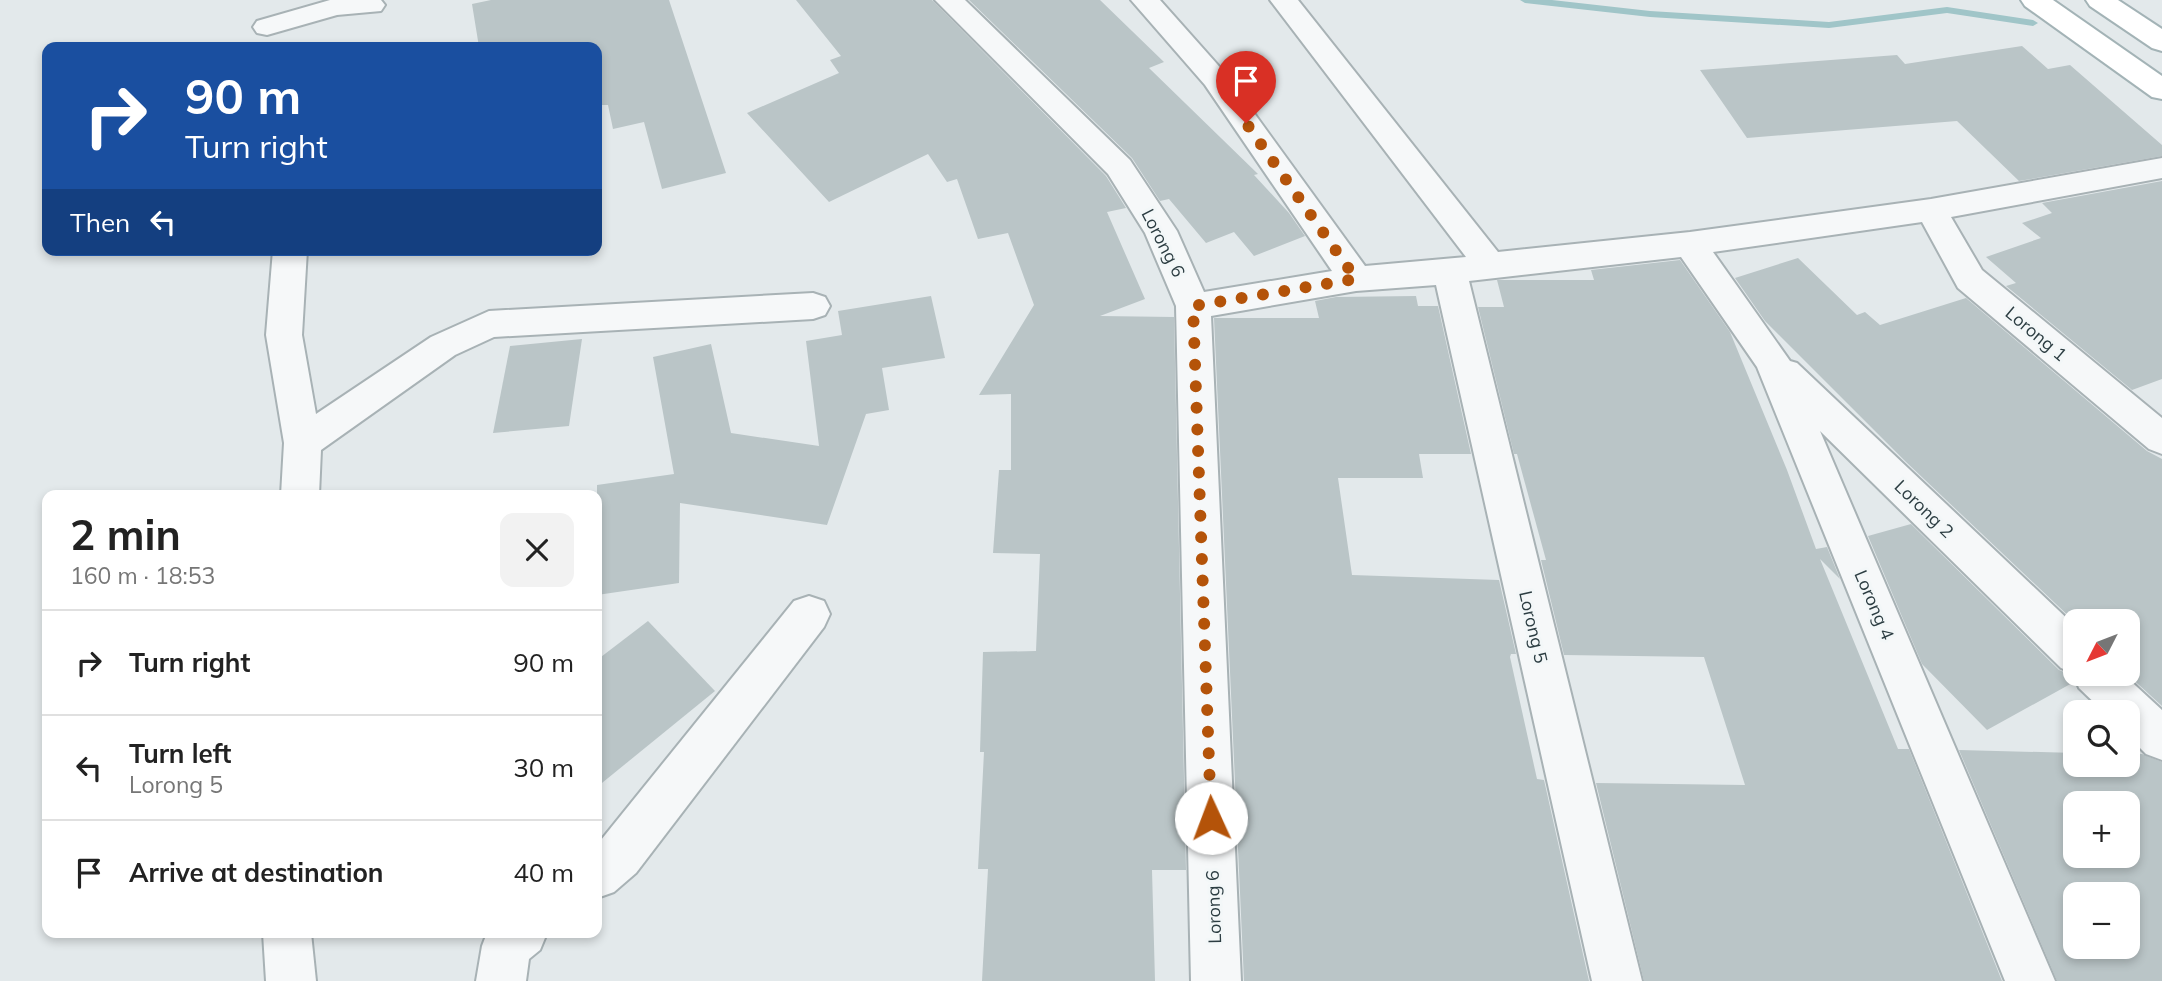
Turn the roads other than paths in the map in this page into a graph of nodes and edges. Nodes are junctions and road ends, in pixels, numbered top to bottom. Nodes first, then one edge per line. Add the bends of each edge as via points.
1 (949, 0) edge
2 (1145, 0) edge
3 (1284, 0) edge
4 (2035, 0) edge
5 (2100, 0) edge
6 (371, 5) dead end
7 (267, 25) edge
8 (2162, 42) edge
9 (2162, 90) edge
10 (2162, 168) edge
11 (1931, 210) junction
12 (1690, 244) junction
13 (289, 256) edge
14 (1490, 265) junction
15 (1450, 272) junction
16 (1356, 279) junction
17 (813, 306) dead end
18 (1193, 306) junction
19 (1773, 362) junction
20 (2162, 439) edge
21 (303, 443) junction
22 (300, 490) edge
23 (809, 614) dead end
24 (2063, 642) edge
25 (2107, 686) edge
26 (2162, 739) edge
27 (602, 870) edge
28 (287, 938) edge
29 (516, 938) edge
30 (291, 981) edge
31 (501, 981) edge
32 (1216, 981) edge
33 (1617, 981) edge
34 (2030, 981) edge

1 - 18 street, Lorong 6 via 1119,167 1161,231
2 - 16 street via 1215,79
3 - 14 street
4 - 9 main road
5 - 8 main road
6 - 7 street via 335,7
10 - 11 street
11 - 12 street
11 - 20 street, Lorong 1 via 1970,279
12 - 14 street
12 - 19 street, Lorong 4
13 - 21 street via 284,335
14 - 15 street
15 - 16 street
15 - 33 street, Lorong 5
16 - 18 street
17 - 21 street via 489,324 443,346
18 - 32 street, Lorong 6
19 - 24 street, Lorong 2
19 - 34 street, Lorong 4
21 - 22 street
23 - 27 street via 619,857
25 - 26 street
28 - 30 street
29 - 31 street via 506,946

